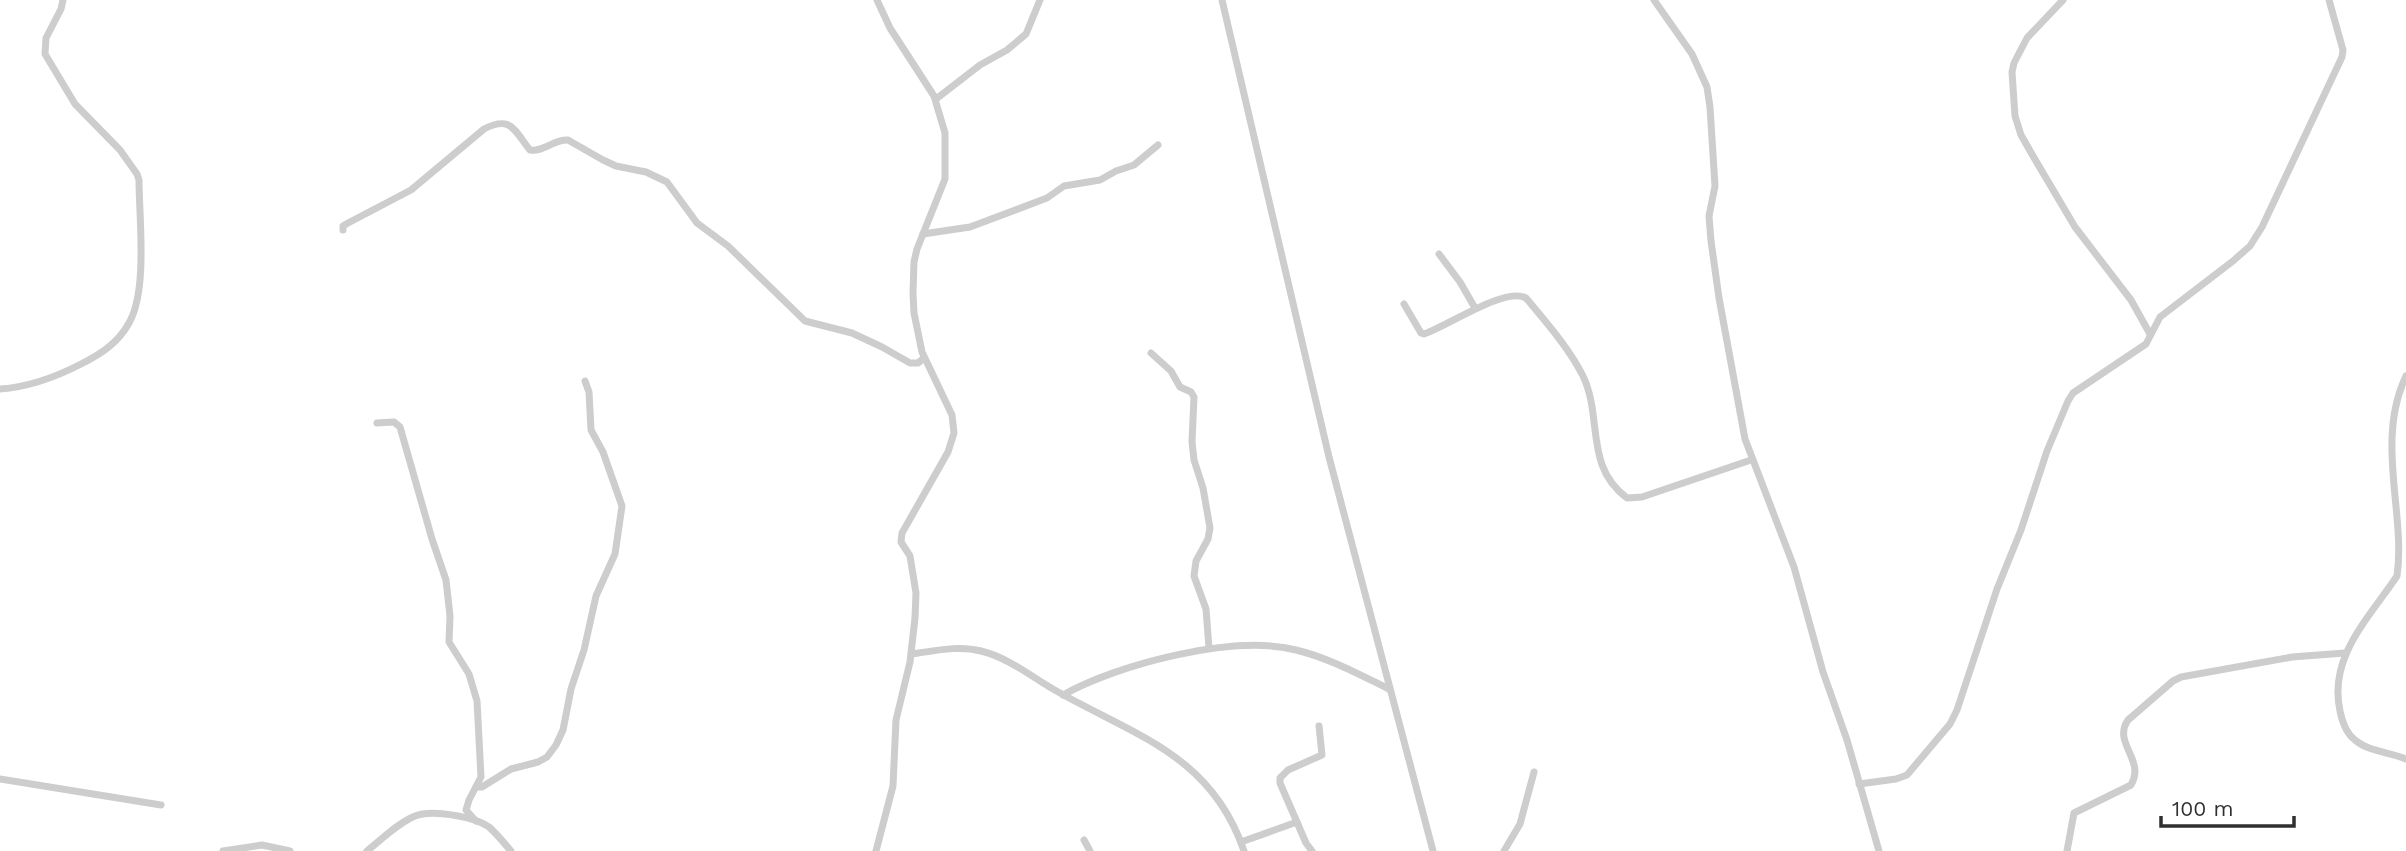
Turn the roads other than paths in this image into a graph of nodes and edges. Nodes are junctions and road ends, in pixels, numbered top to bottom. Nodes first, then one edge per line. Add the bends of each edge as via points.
1 (63, 0) edge
2 (877, 0) edge
3 (1040, 0) edge
4 (1222, 0) edge
5 (1654, 0) edge
6 (2063, 0) edge
7 (2329, 0) edge
8 (936, 99) junction
9 (1158, 145) dead end
10 (343, 230) dead end
11 (923, 234) junction
12 (1439, 254) dead end
13 (1404, 304) dead end
14 (1475, 308) junction
15 (2150, 334) junction
16 (1151, 353) dead end
17 (924, 358) junction
18 (2406, 376) edge
19 (585, 381) dead end
20 (0, 389) edge
21 (377, 423) dead end
22 (1751, 460) junction
23 (2397, 576) junction
24 (2406, 579) edge
25 (1209, 648) junction
26 (2345, 653) junction
27 (912, 654) junction
28 (1389, 690) junction
29 (1063, 695) junction
30 (1319, 726) dead end
31 (2406, 759) edge
32 (1534, 772) dead end
33 (0, 779) edge
34 (1859, 783) junction
35 (476, 787) junction
36 (161, 805) dead end
37 (476, 821) junction
38 (1297, 822) junction
39 (1083, 840) dead end
40 (1241, 842) junction
41 (223, 851) edge
42 (290, 851) edge
43 (367, 851) edge
44 (511, 851) edge
45 (876, 851) edge
46 (1090, 851) edge
47 (1244, 851) edge
48 (1312, 851) edge
49 (1433, 851) edge
50 (1504, 851) edge
51 (1878, 851) edge
52 (2067, 851) edge

1 - 20 street via 46,37 46,54 75,104 120,150 139,180 141,246 136,303 130,322 108,349 59,375
2 - 8 street
3 - 8 street via 1026,34
4 - 28 street via 1329,457
5 - 22 street via 1692,54 1707,87 1714,186 1711,241
6 - 15 street via 2027,38 2014,63 2015,116 2021,135 2075,228 2131,300
7 - 15 street via 2342,57 2262,227 2233,261 2168,309
8 - 11 street via 946,133 945,179
9 - 11 street via 1134,165 1100,180 1064,186 1047,198 970,227
10 - 17 street via 342,226 411,190 484,129 503,122 530,150 568,139 616,166 659,176 671,185 697,222 805,321 882,346 910,363
11 - 17 street via 914,262 913,293
12 - 14 street
13 - 14 street via 1424,334
14 - 22 street via 1518,295 1526,298 1582,375 1591,401 1596,452 1609,478 1627,498 1642,498
15 - 34 street via 2146,344 2073,393 2065,406 1954,719 1907,775
16 - 25 street via 1194,397 1194,460 1210,528 1194,576 1206,608
17 - 27 street via 954,426 948,452 902,533 916,593
18 - 23 street via 2395,414 2405,552
19 - 35 street via 590,430 622,506 615,554 596,596 564,730 556,745 538,762 511,769
21 - 35 street via 394,422 400,427 446,579 449,642 469,674 477,701 481,778
22 - 34 street via 1794,567
23 - 24 street
23 - 26 street
25 - 28 street via 1293,649 1346,667
25 - 29 street via 1118,671
26 - 31 street via 2336,688 2347,730 2366,747
26 - 52 street via 2263,662 2173,681 2124,726 2136,770 2133,782 2074,813
27 - 29 street via 980,650 1012,663
27 - 45 street via 896,720 893,786
28 - 49 street
29 - 40 street via 1140,735 1200,776 1225,809
30 - 38 street via 1322,755 1280,778
32 - 50 street via 1520,824
33 - 36 street
34 - 51 street
35 - 37 street via 466,810
37 - 43 street via 419,814
37 - 44 street
38 - 40 street
38 - 48 street
39 - 46 street
40 - 47 street
41 - 42 street via 262,845

